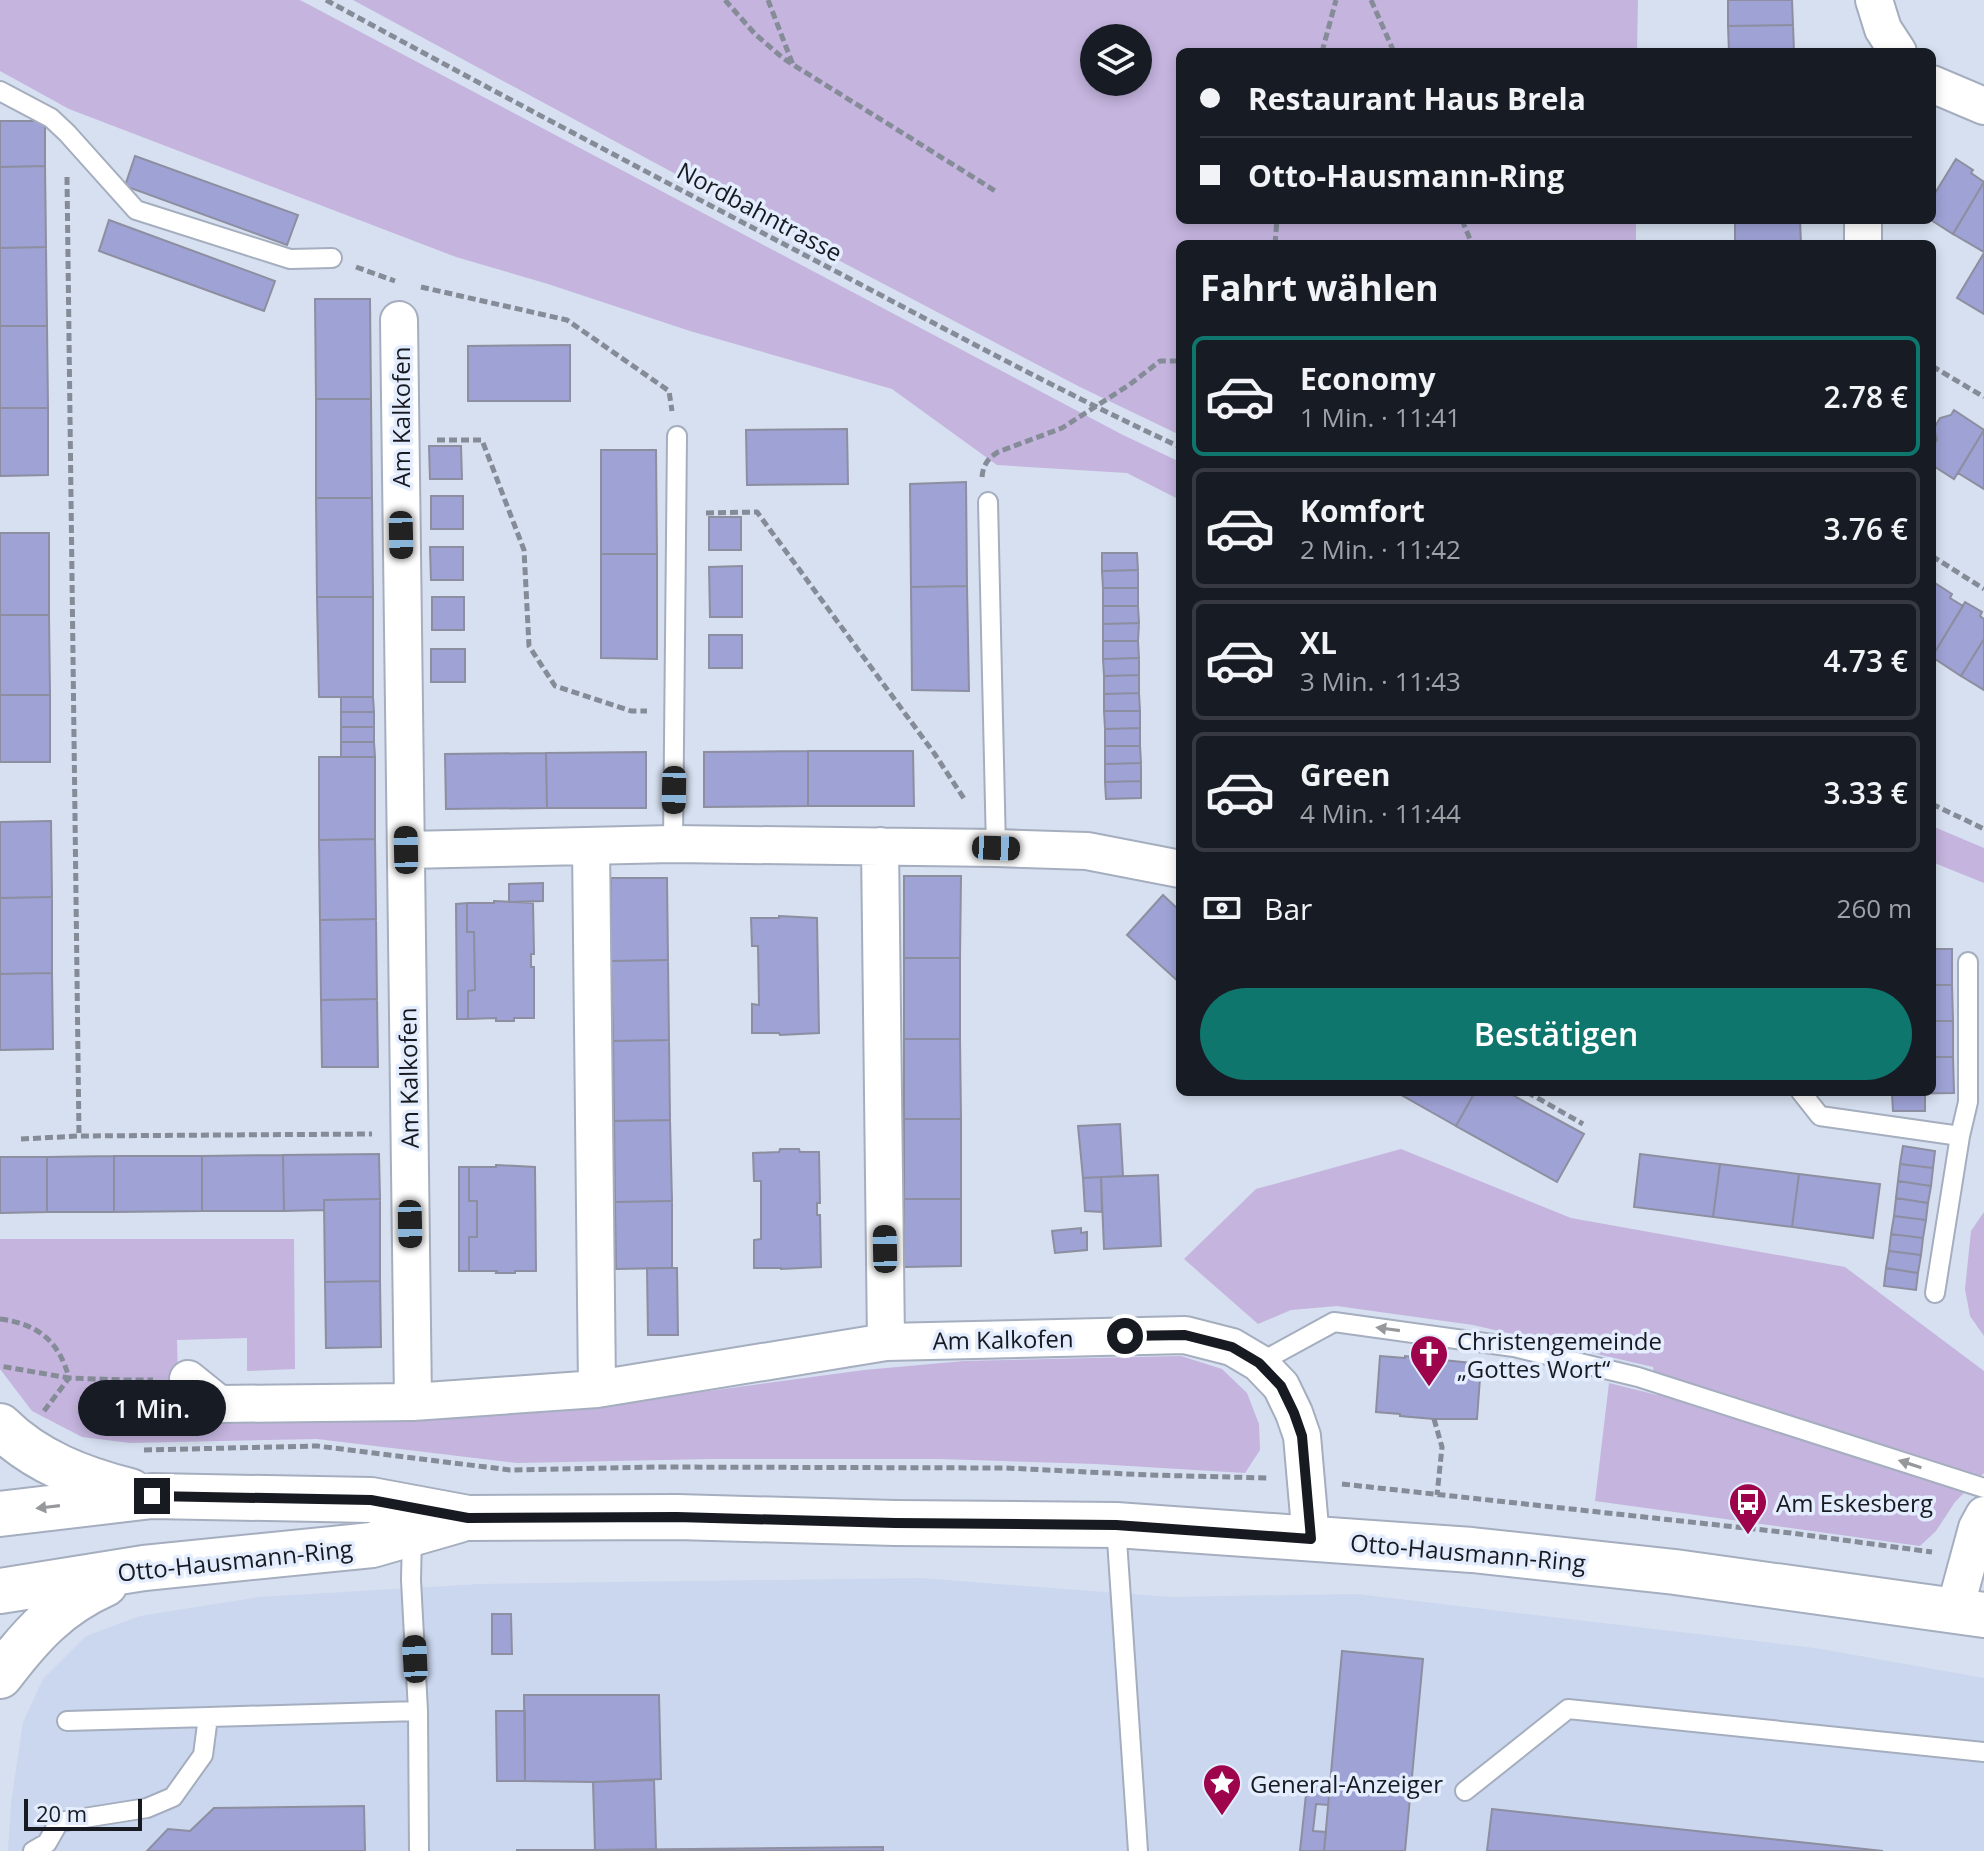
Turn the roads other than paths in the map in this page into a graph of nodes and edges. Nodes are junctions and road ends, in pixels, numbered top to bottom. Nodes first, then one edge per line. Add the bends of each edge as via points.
1 (1874, 0) edge
2 (1895, 48) edge
3 (1936, 86) edge
4 (0, 91) edge
5 (1984, 106) edge
6 (332, 258) road end
7 (399, 320) dead end
8 (677, 436) road end
9 (988, 502) road end
10 (673, 844) junction
11 (591, 846) junction
12 (880, 846) junction
13 (996, 848) junction
14 (406, 850) junction
15 (1176, 868) edge
16 (1968, 962) dead end
17 (1804, 1096) edge
18 (1960, 1136) junction
19 (1935, 1293) dead end
20 (886, 1342) junction
21 (1259, 1363) junction
22 (188, 1379) road end
23 (597, 1389) junction
24 (413, 1402) junction
25 (20, 1421) edge
26 (1984, 1488) edge
27 (152, 1496) junction
28 (0, 1514) edge
29 (1984, 1515) edge
30 (468, 1518) junction
31 (1116, 1525) junction
32 (412, 1534) junction
33 (1311, 1539) junction
34 (144, 1568) junction
35 (0, 1591) edge
36 (1969, 1612) edge
37 (0, 1676) edge
38 (418, 1711) junction
39 (208, 1717) junction
40 (67, 1721) dead end
41 (1984, 1752) edge
42 (1465, 1791) dead end
43 (33, 1851) edge
44 (419, 1851) edge
45 (1138, 1851) edge

1 - 2 street
3 - 5 street
4 - 6 lane via 51,118 136,210 290,259
7 - 14 street, Am Kalkofen
8 - 10 lane
9 - 13 lane
10 - 11 street
10 - 12 street
11 - 14 street
11 - 23 street
12 - 13 street
12 - 20 street
13 - 15 street via 1087,851
14 - 24 street, Am Kalkofen
16 - 18 lane via 1968,1102
17 - 18 lane via 1820,1116
18 - 19 lane
20 - 21 street, Am Kalkofen via 1185,1335 1232,1347
20 - 23 street, Am Kalkofen
26 -> 21 lane via 1638,1377 1514,1347 1334,1322
21 - 33 street, Am Kalkofen via 1281,1386 1302,1436
22 - 24 street, Am Kalkofen via 219,1404
23 - 24 street, Am Kalkofen
25 - 27 street via 22,1446 101,1484
27 -> 28 street, Otto-Hausmann-Ring
27 - 30 street, Otto-Hausmann-Ring via 371,1500
29 - 36 street via 1977,1528
30 - 31 street, Otto-Hausmann-Ring
30 - 32 street, Otto-Hausmann-Ring
31 - 33 street, Otto-Hausmann-Ring
31 - 45 lane
32 - 34 street, Otto-Hausmann-Ring via 372,1545
32 - 38 lane
33 - 36 street, Otto-Hausmann-Ring via 1675,1572
34 - 35 street, Otto-Hausmann-Ring
34 - 37 street via 57,1612
38 - 39 lane
38 - 44 lane
39 - 40 lane
39 - 43 lane via 203,1755 173,1797 147,1808 59,1822 47,1843
41 - 42 lane via 1568,1709

